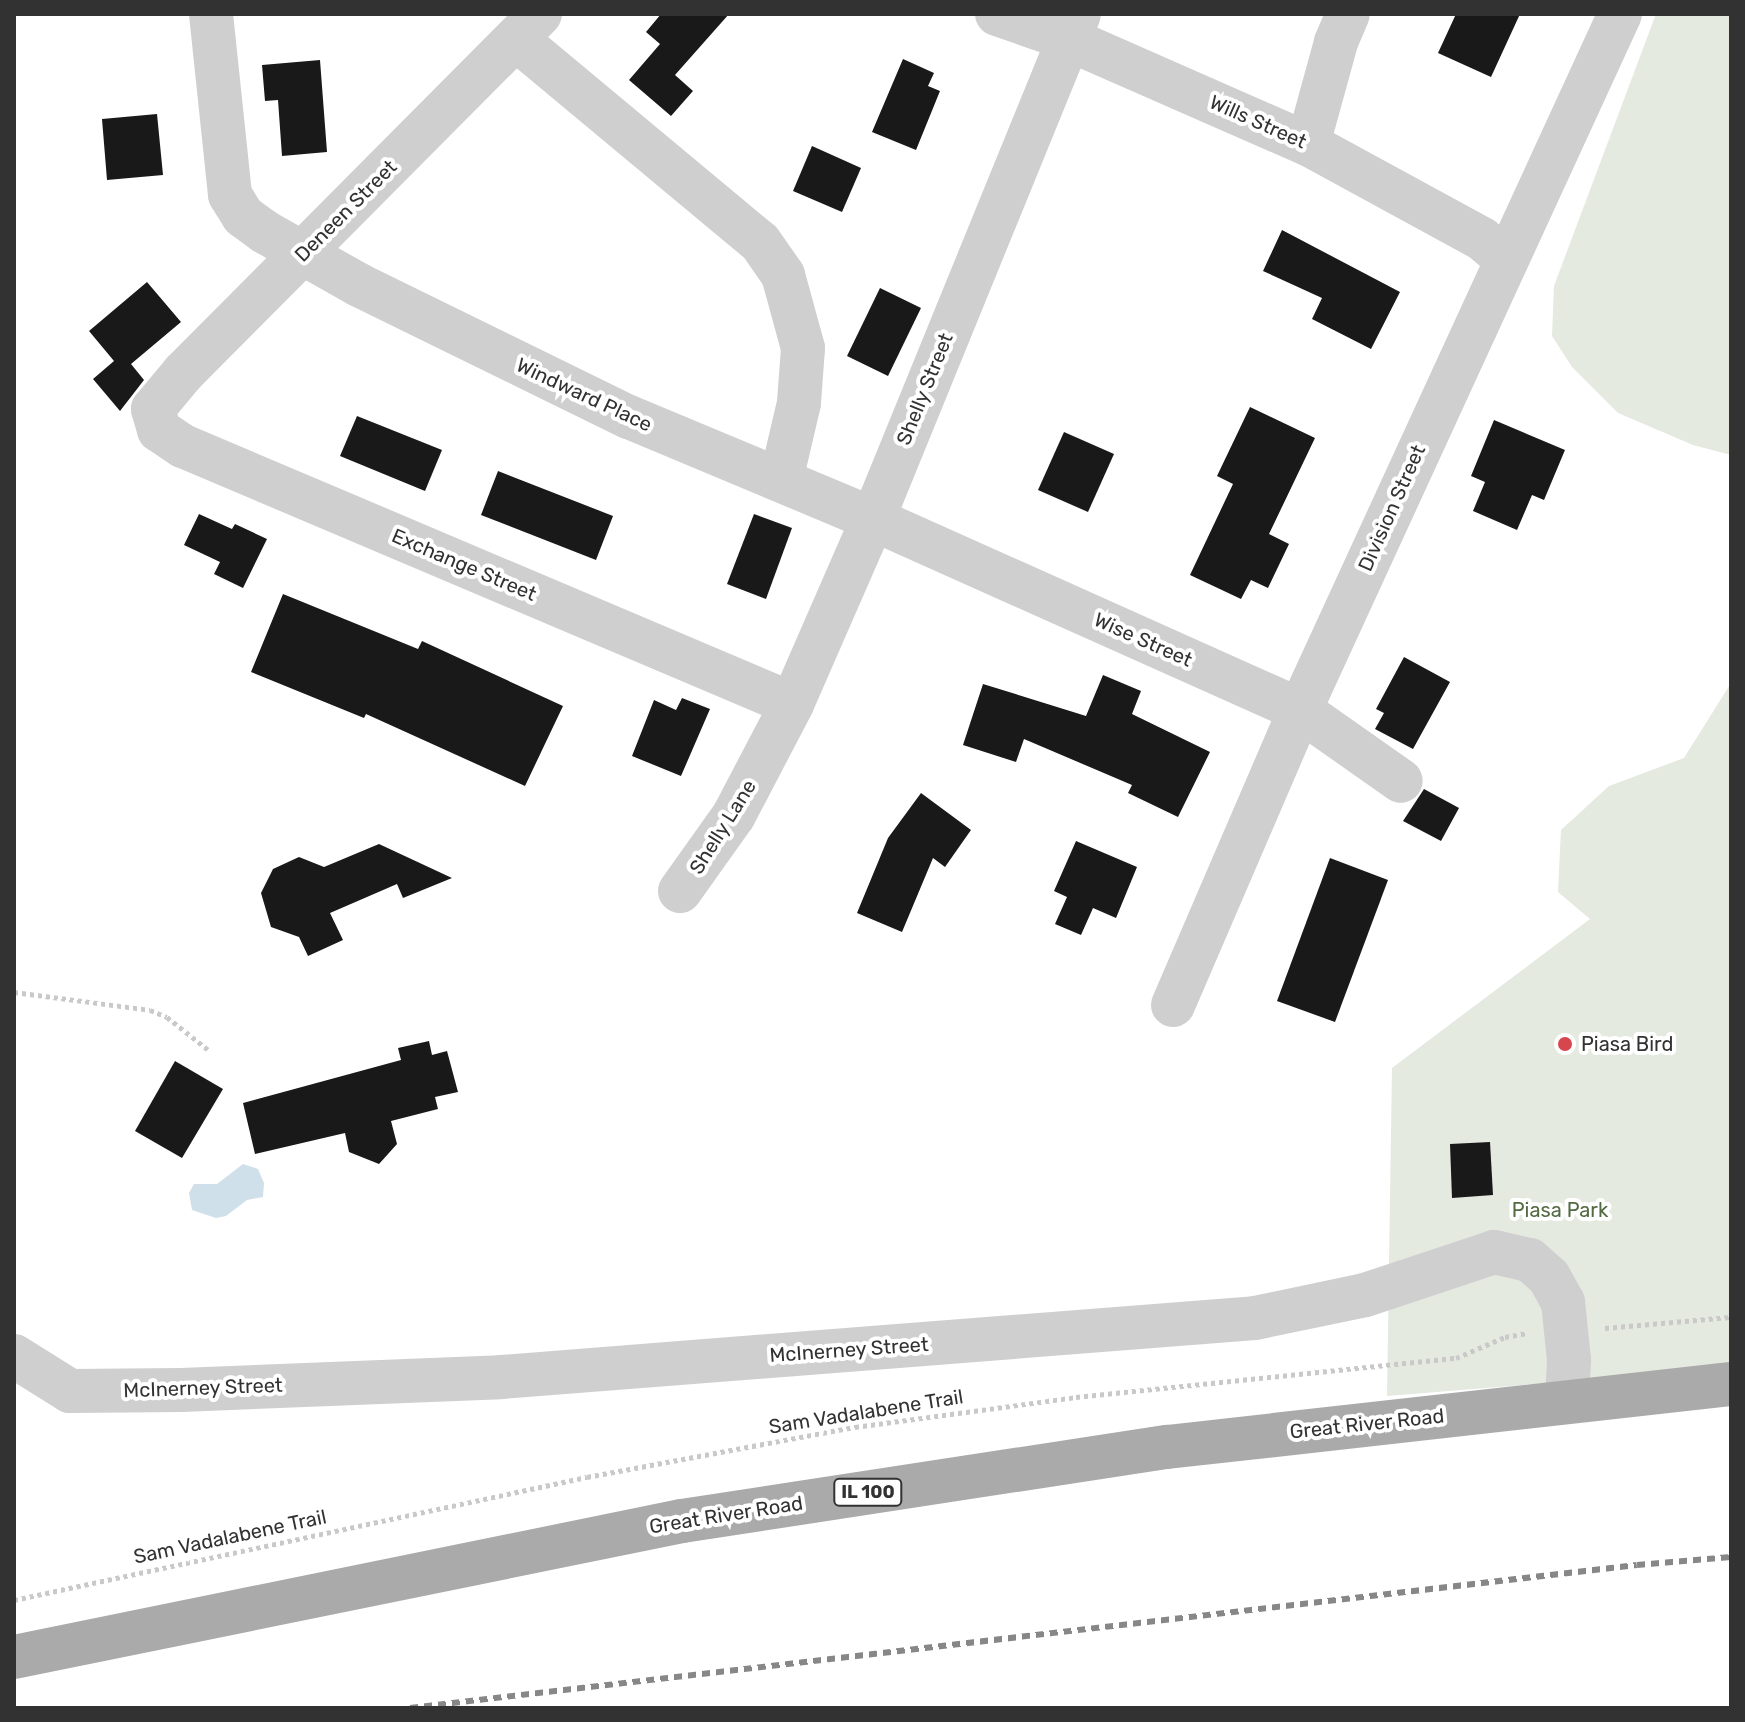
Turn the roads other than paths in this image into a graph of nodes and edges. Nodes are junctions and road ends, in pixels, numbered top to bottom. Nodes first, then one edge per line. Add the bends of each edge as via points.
1 (211, 14) edge
2 (997, 14) edge
3 (1348, 14) edge
4 (1620, 14) edge
5 (528, 26) edge
6 (1072, 26) edge
7 (1308, 144) junction
8 (303, 254) junction
9 (1506, 259) junction
10 (153, 409) joint
11 (781, 480) junction
12 (873, 519) junction
13 (792, 704) junction
14 (1300, 710) junction
15 (763, 760) joint
16 (1401, 781) dead end
17 (680, 891) dead end
18 (1173, 1005) dead end
19 (14, 1356) edge
20 (1731, 1384) edge
21 (1567, 1402) junction
22 (14, 1657) edge

1 - 8 street, Windward Place via 234,205 265,232
2 - 6 street, Wills Street
3 - 7 street
4 - 9 street, Division Street
5 - 8 street, Deneen Street
5 - 11 street via 760,242 783,275 803,348 799,403
6 - 7 street, Wills Street
6 - 12 street, Shelly Street
7 - 9 street, Wills Street via 1482,239
8 - 10 street, Deneen Street
8 - 11 street, Windward Place via 501,357
9 - 14 street, Division Street
10 - 13 street, Exchange Street via 159,430 183,446
11 - 12 street, Windward Place
12 - 13 street, Shelly Street
12 - 14 street, Wise Street
13 - 15 street, Shelly Street
14 - 16 street, Wise Street
14 - 18 street, Division Street
15 - 17 street, Shelly Lane via 734,815
19 - 21 street, McInerney Street via 70,1391 501,1377 1255,1318 1365,1295 1494,1252 1530,1260 1549,1277 1563,1302
20 - 21 main road, Great River Road / IL 100
21 - 22 main road, Great River Road / IL 100 via 1167,1447 682,1521

